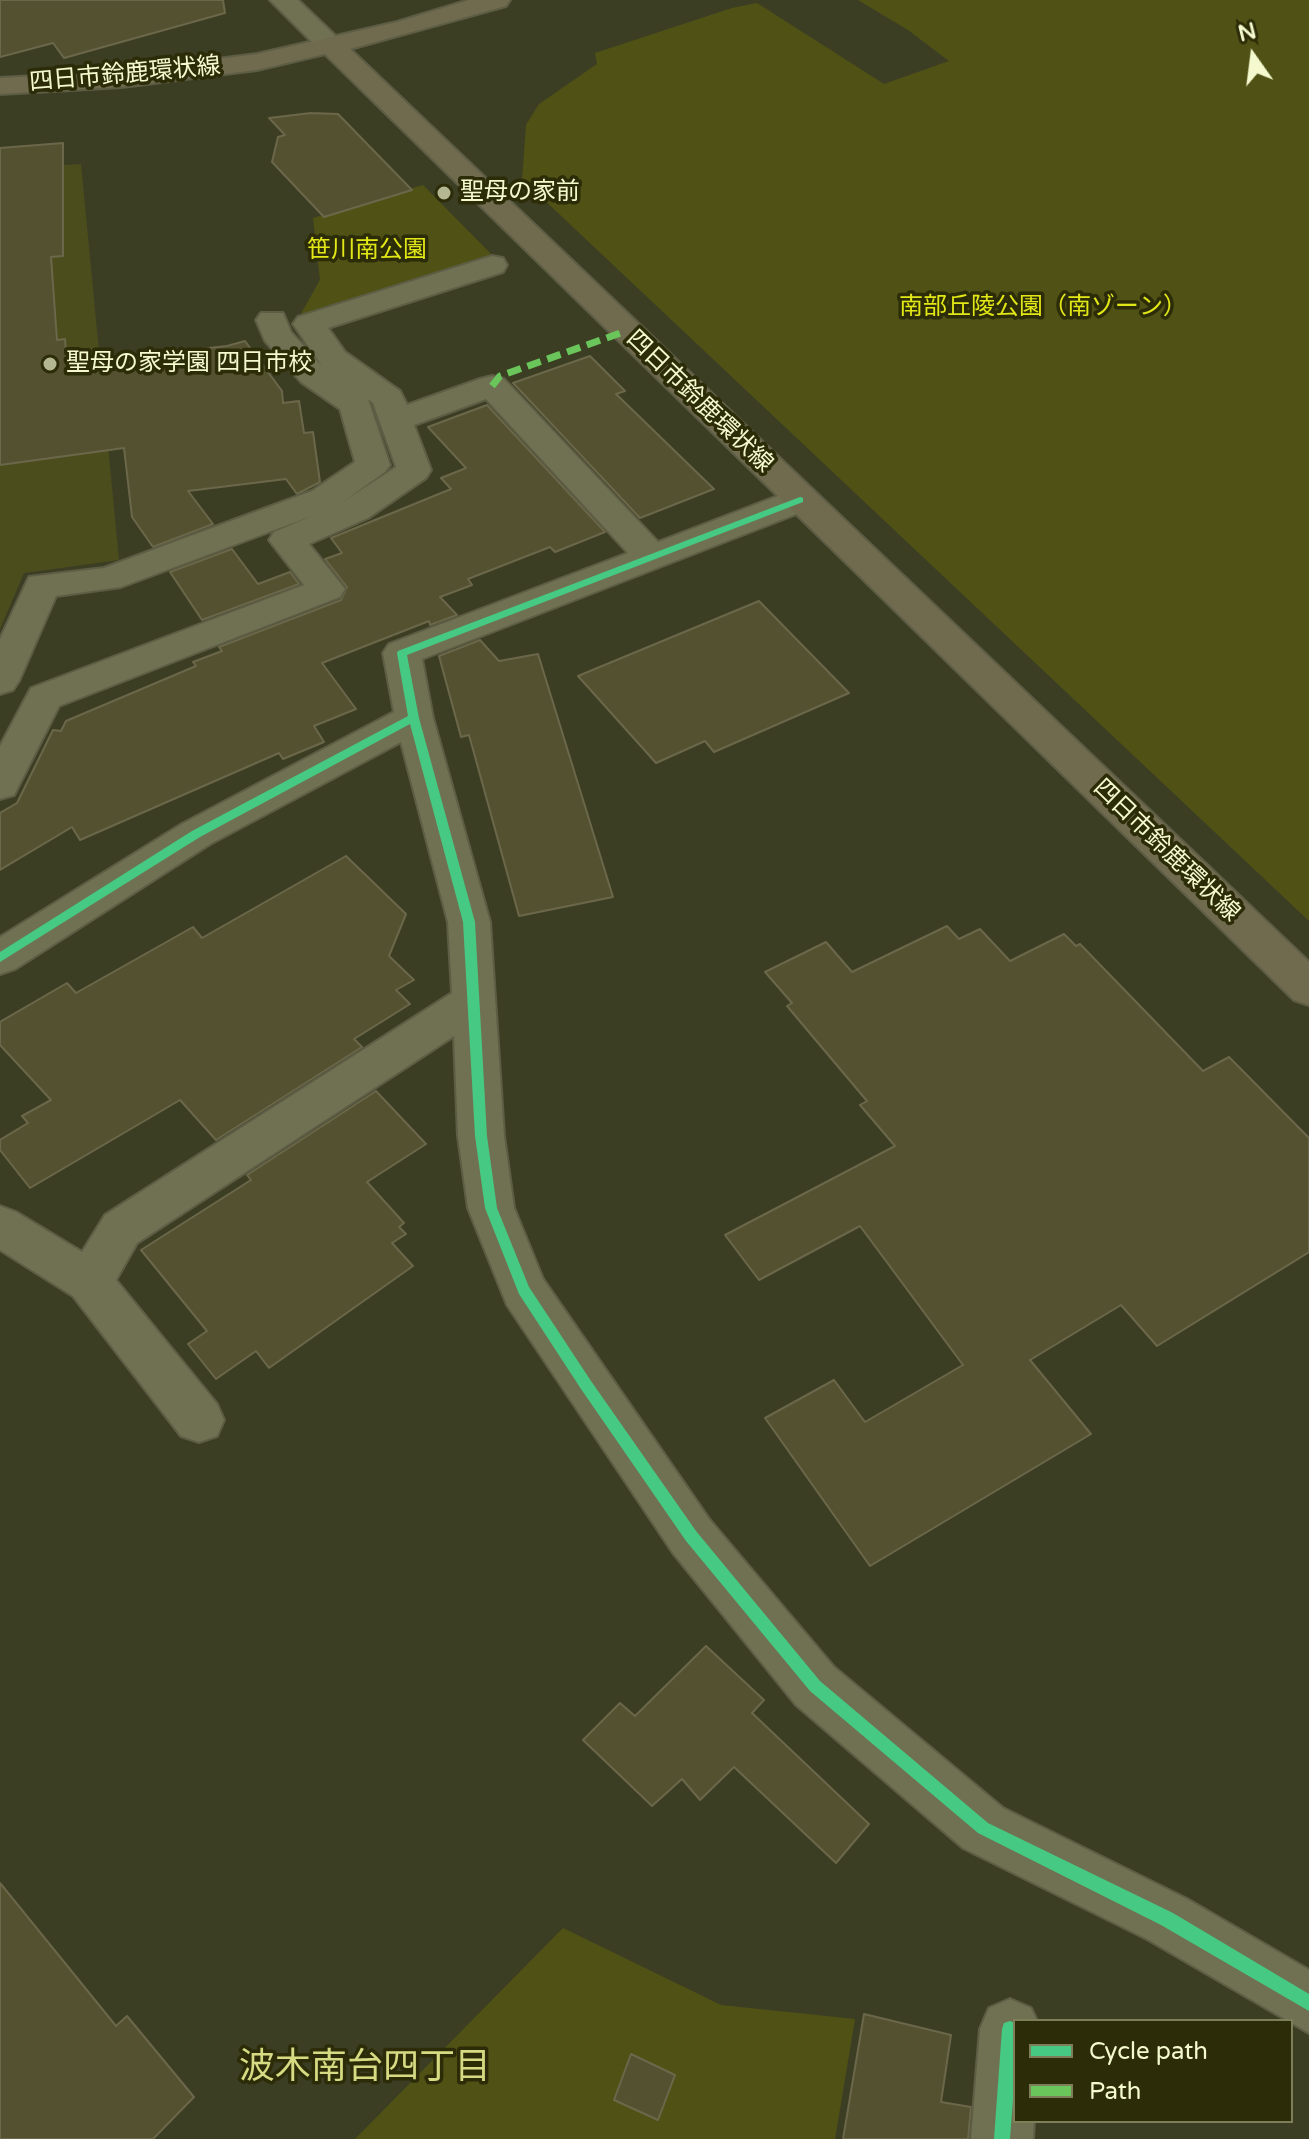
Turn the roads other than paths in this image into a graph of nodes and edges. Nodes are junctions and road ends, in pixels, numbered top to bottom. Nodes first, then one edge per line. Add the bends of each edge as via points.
1 (283, 0) edge
2 (497, 0) edge
3 (332, 46) junction
4 (0, 86) edge
5 (492, 265) dead end
6 (272, 320) dead end
7 (396, 420) junction
8 (800, 500) junction
9 (651, 556) junction
10 (0, 681) edge
11 (0, 701) edge
12 (414, 718) junction
13 (27, 732) junction
14 (0, 785) edge
15 (0, 958) edge
16 (1309, 988) edge
17 (475, 1000) junction
18 (0, 1226) edge
19 (90, 1282) junction
20 (199, 1420) dead end
21 (1309, 2003) edge
22 (1010, 2029) dead end
23 (1002, 2139) edge

1 - 3 street
2 - 3 main road
3 - 4 main road, 四日市鈴鹿環状線 via 257,62 122,79
3 - 8 main road, 四日市鈴鹿環状線
5 - 7 street via 309,324 334,359 388,398
6 - 10 street via 276,334 313,375 355,404 373,465 324,499 108,579 42,585
7 - 9 street via 492,386
7 - 13 street via 414,470 356,510 287,540 327,589 44,697
8 - 9 street
8 - 16 main road, 四日市鈴鹿環状線
9 - 12 street via 402,653
11 - 13 street
12 - 15 street via 196,834
12 - 17 street via 469,922
13 - 14 street
17 - 19 street via 121,1229
17 - 21 street via 481,1136 491,1208 524,1290 700,1548 815,1686 983,1828 1167,1919
18 - 19 street
19 - 20 street
22 - 23 street

